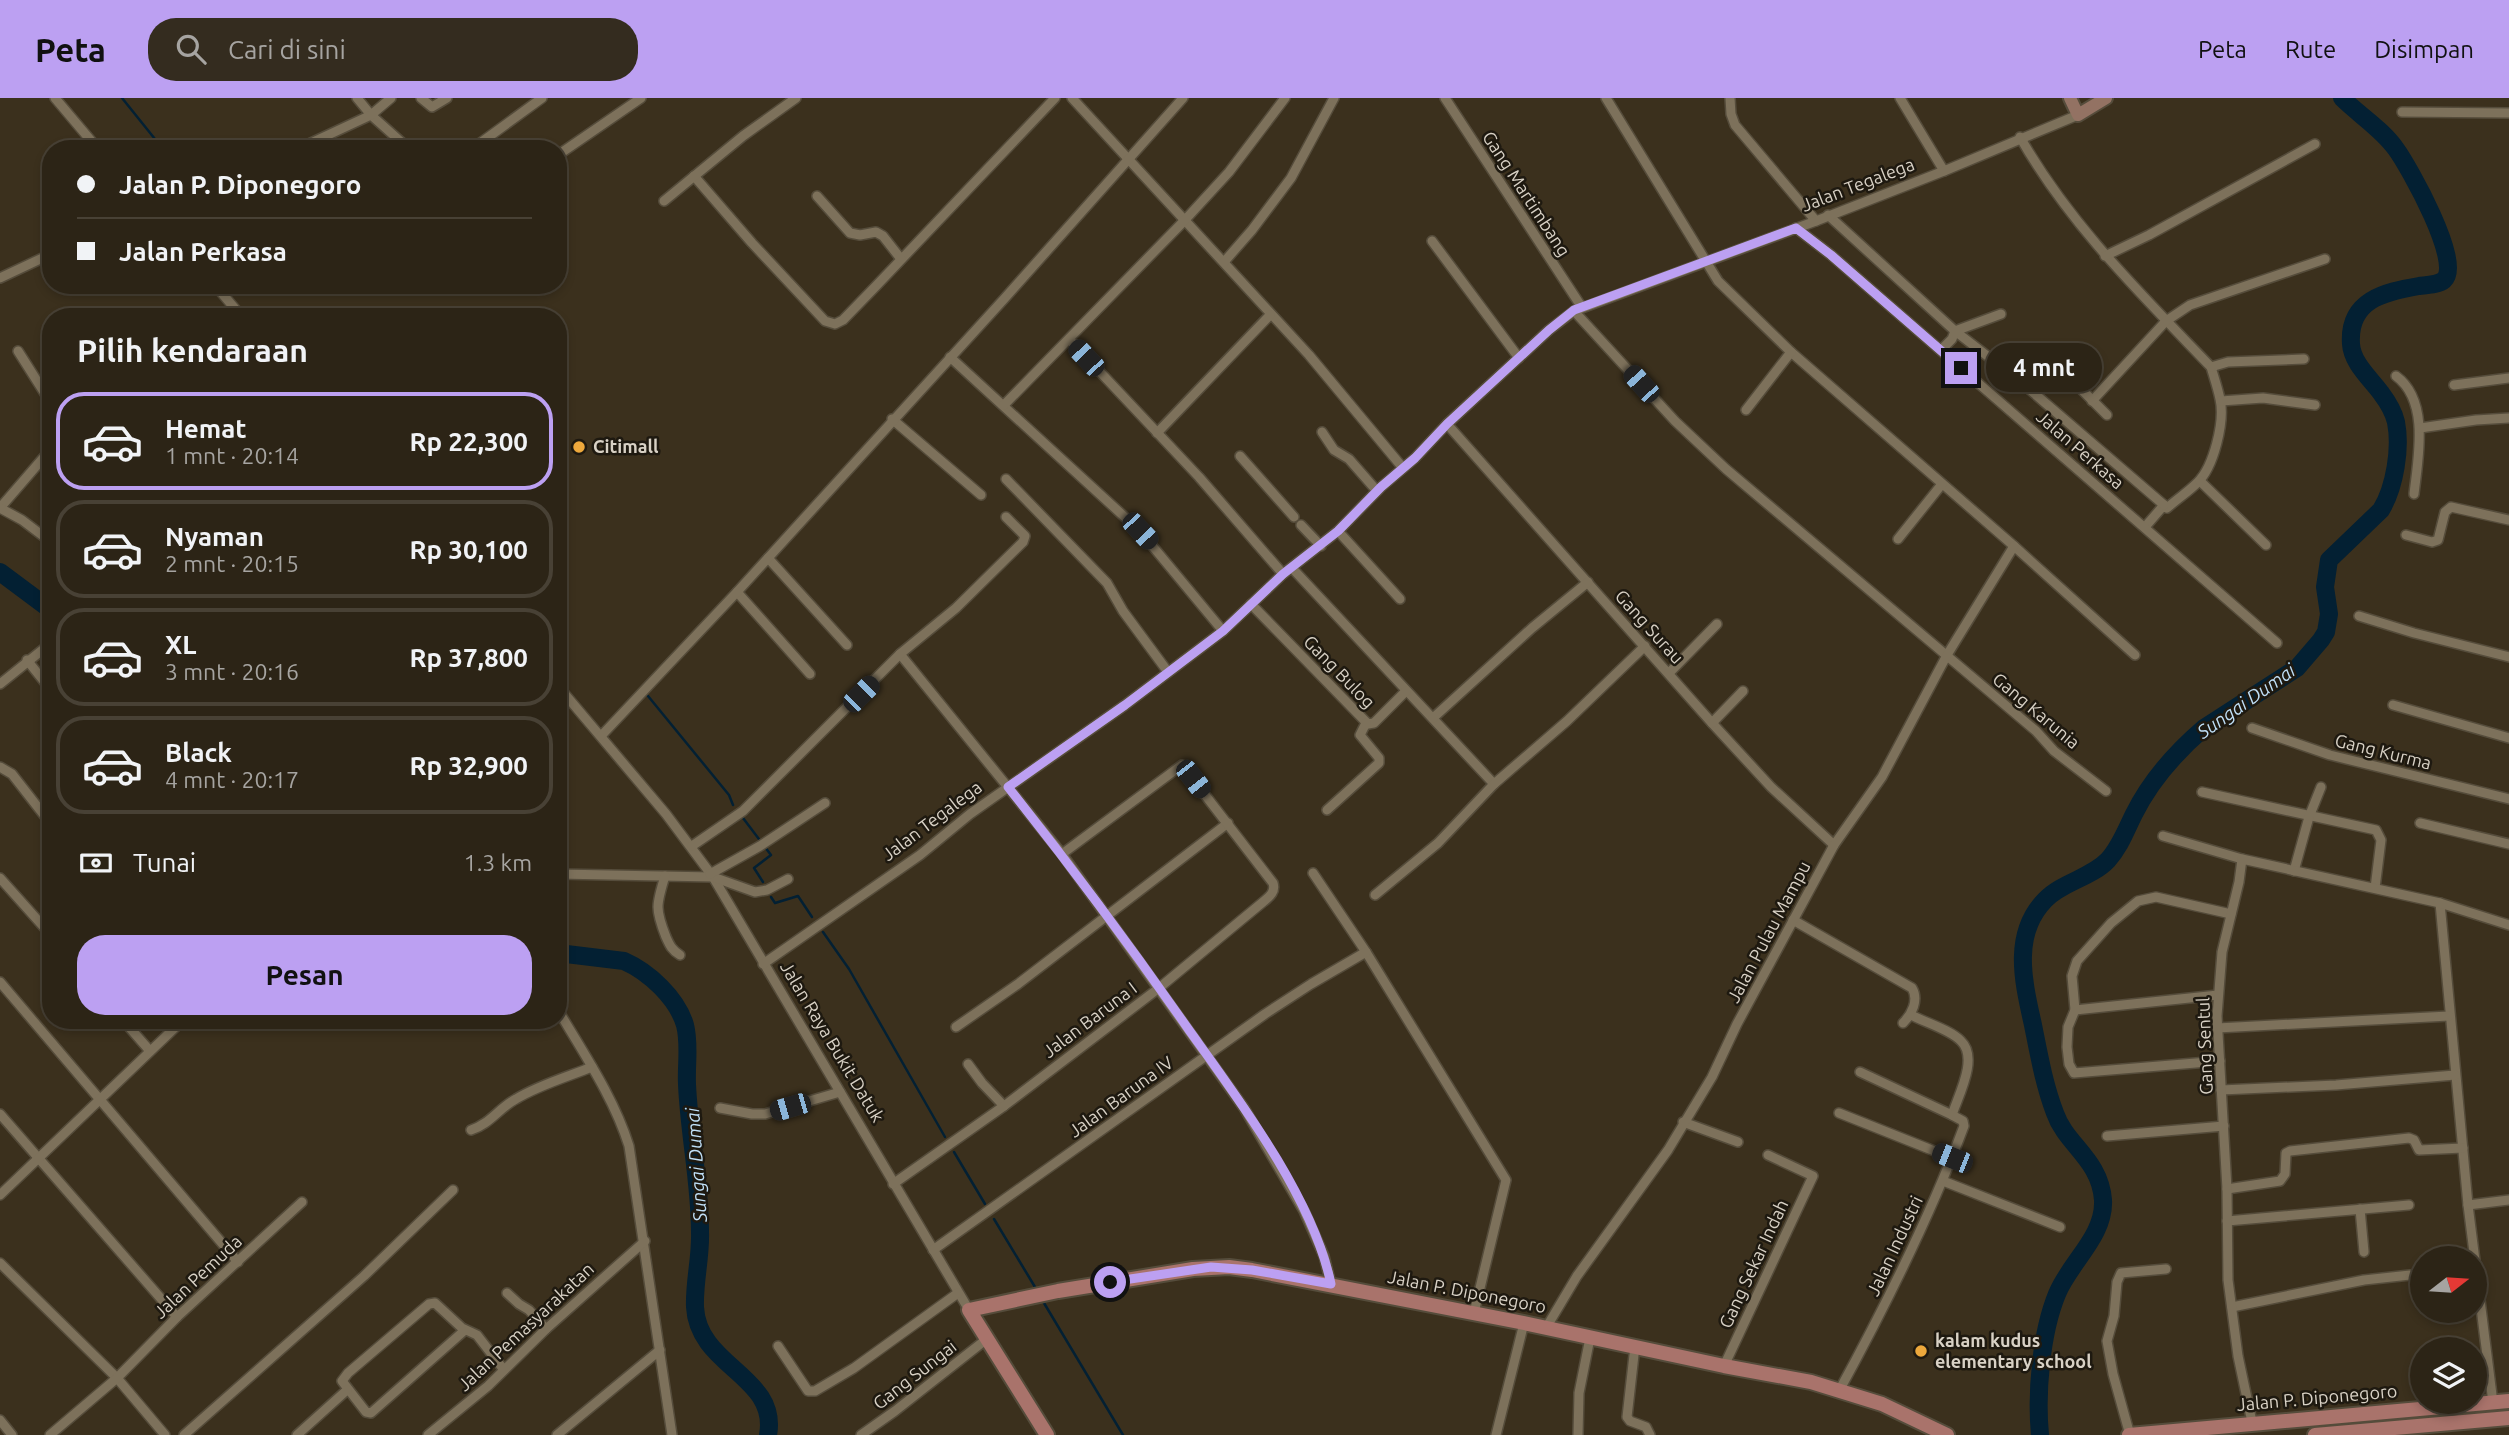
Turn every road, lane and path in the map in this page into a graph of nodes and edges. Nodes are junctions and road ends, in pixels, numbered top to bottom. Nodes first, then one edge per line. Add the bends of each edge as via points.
1 (357, 98) edge
2 (391, 98) edge
3 (421, 98) edge
4 (447, 98) edge
5 (542, 98) edge
6 (796, 98) edge
7 (1055, 98) edge
8 (1072, 98) edge
9 (1183, 98) edge
10 (1285, 98) edge
11 (1334, 98) edge
12 (1445, 98) edge
13 (1606, 98) edge
14 (1730, 98) edge
15 (1900, 98) edge
16 (2070, 98) edge
17 (2106, 98) edge
18 (58, 99) edge
19 (638, 99) edge
20 (2402, 112) dead end
21 (2509, 113) edge
22 (372, 115) junction
23 (2078, 115) junction
24 (2020, 137) junction
25 (91, 140) edge
26 (318, 140) edge
27 (399, 140) edge
28 (484, 140) edge
29 (2315, 144) dead end
30 (567, 149) edge
31 (1128, 160) junction
32 (1944, 171) junction
33 (694, 176) junction
34 (817, 196) dead end
35 (664, 201) dead end
36 (1828, 215) junction
37 (1184, 221) junction
38 (1816, 221) junction
39 (1796, 228) junction
40 (1432, 241) dead end
41 (2105, 256) junction
42 (42, 258) edge
43 (901, 259) junction
44 (2325, 259) dead end
45 (1705, 260) junction
46 (1224, 262) junction
47 (0, 278) edge
48 (223, 294) edge
49 (234, 308) edge
50 (1578, 308) junction
51 (2001, 314) dead end
52 (1270, 315) junction
53 (2166, 321) junction
54 (1955, 331) junction
55 (1069, 339) junction
56 (1941, 350) junction
57 (18, 351) dead end
58 (1791, 352) junction
59 (950, 357) junction
60 (1520, 358) junction
61 (2304, 359) dead end
62 (2059, 367) dead end
63 (2211, 367) junction
64 (2396, 376) dead end
65 (2509, 378) edge
66 (2454, 385) dead end
67 (42, 389) edge
68 (2092, 401) junction
69 (2221, 401) junction
70 (1004, 405) junction
71 (2315, 405) dead end
72 (1746, 410) dead end
73 (2107, 415) dead end
74 (2509, 418) edge
75 (892, 419) junction
76 (1447, 424) junction
77 (2420, 428) junction
78 (1322, 432) dead end
79 (1157, 433) junction
80 (1240, 456) dead end
81 (42, 459) edge
82 (1403, 468) junction
83 (1006, 479) dead end
84 (2200, 481) junction
85 (1942, 484) junction
86 (1377, 491) junction
87 (2414, 494) dead end
88 (981, 495) dead end
89 (2164, 505) junction
90 (0, 508) edge
91 (1006, 517) dead end
92 (2509, 520) edge
93 (2146, 527) junction
94 (1338, 531) junction
95 (42, 535) edge
96 (2406, 535) dead end
97 (1898, 539) dead end
98 (2014, 545) junction
99 (2266, 545) dead end
100 (1321, 546) junction
101 (768, 558) junction
102 (1292, 568) junction
103 (1283, 574) junction
104 (1588, 582) junction
105 (737, 592) junction
106 (1401, 598) dead end
107 (1251, 604) junction
108 (2359, 616) dead end
109 (1717, 624) dead end
110 (1223, 631) junction
111 (2277, 643) dead end
112 (847, 645) dead end
113 (1645, 646) junction
114 (42, 649) edge
115 (900, 654) junction
116 (1947, 655) junction
117 (2135, 655) dead end
118 (2509, 657) edge
119 (27, 660) junction
120 (1168, 672) junction
121 (1670, 673) junction
122 (810, 674) dead end
123 (42, 679) edge
124 (0, 684) edge
125 (1406, 691) junction
126 (1743, 691) dead end
127 (567, 696) edge
128 (2393, 705) dead end
129 (1433, 719) junction
130 (1366, 723) junction
131 (1712, 723) junction
132 (2252, 729) dead end
133 (601, 736) junction
134 (2509, 738) edge
135 (0, 767) edge
136 (1494, 785) junction
137 (1008, 787) junction
138 (2321, 787) dead end
139 (2106, 790) dead end
140 (2202, 792) dead end
141 (2509, 799) edge
142 (825, 803) dead end
143 (1327, 810) dead end
144 (42, 812) edge
145 (2309, 817) junction
146 (1228, 823) junction
147 (2420, 823) dead end
148 (2163, 836) dead end
149 (2509, 844) edge
150 (1834, 845) junction
151 (692, 846) junction
152 (1062, 854) junction
153 (2242, 859) junction
154 (2294, 871) junction
155 (1314, 873) dead end
156 (567, 874) edge
157 (665, 876) junction
158 (712, 876) junction
159 (0, 878) edge
160 (788, 879) dead end
161 (2375, 888) junction
162 (1375, 895) dead end
163 (2441, 904) junction
164 (2231, 914) junction
165 (1107, 916) junction
166 (1793, 920) junction
167 (42, 925) edge
168 (2509, 925) edge
169 (1366, 952) junction
170 (680, 955) dead end
171 (763, 964) junction
172 (0, 982) edge
173 (1159, 988) junction
174 (2218, 995) junction
175 (2075, 1010) junction
176 (1911, 1016) junction
177 (2449, 1016) junction
178 (1903, 1023) dead end
179 (567, 1025) edge
180 (956, 1027) dead end
181 (2217, 1028) junction
182 (131, 1029) edge
183 (173, 1029) edge
184 (150, 1051) junction
185 (1207, 1054) junction
186 (2220, 1060) junction
187 (968, 1064) dead end
188 (592, 1067) junction
189 (1860, 1072) dead end
190 (2455, 1075) junction
191 (2221, 1090) junction
192 (840, 1093) junction
193 (100, 1099) junction
194 (1004, 1106) junction
195 (720, 1108) dead end
196 (1839, 1113) dead end
197 (0, 1114) edge
198 (1952, 1115) junction
199 (1683, 1122) junction
200 (2224, 1126) junction
201 (471, 1130) dead end
202 (2107, 1136) dead end
203 (1738, 1142) dead end
204 (2463, 1148) junction
205 (1768, 1155) dead end
206 (38, 1157) junction
207 (1952, 1158) junction
208 (1943, 1181) junction
209 (893, 1184) junction
210 (2227, 1189) junction
211 (453, 1190) dead end
212 (0, 1195) edge
213 (2509, 1200) edge
214 (302, 1202) dead end
215 (2409, 1205) dead end
216 (2468, 1205) junction
217 (2360, 1209) junction
218 (2227, 1221) junction
219 (2060, 1227) dead end
220 (645, 1241) junction
221 (933, 1250) junction
222 (2364, 1252) dead end
223 (238, 1262) junction
224 (0, 1263) edge
225 (2166, 1269) dead end
226 (2410, 1275) dead end
227 (1331, 1284) junction
228 (507, 1293) dead end
229 (958, 1293) junction
230 (2232, 1307) junction
231 (969, 1310) junction
232 (1474, 1313) junction
233 (177, 1317) junction
234 (1524, 1323) junction
235 (1546, 1328) junction
236 (546, 1329) junction
237 (465, 1330) junction
238 (988, 1338) junction
239 (1590, 1338) junction
240 (778, 1346) dead end
241 (1635, 1346) junction
242 (660, 1350) junction
243 (1724, 1366) junction
244 (503, 1370) junction
245 (117, 1378) junction
246 (347, 1390) junction
247 (1839, 1391) junction
248 (2509, 1401) edge
249 (2493, 1403) junction
250 (2309, 1418) junction
251 (2509, 1418) edge
252 (0, 1420) edge
253 (2252, 1422) junction
254 (12, 1435) edge
255 (50, 1435) edge
256 (164, 1435) edge
257 (184, 1435) edge
258 (297, 1435) edge
259 (428, 1435) edge
260 (557, 1435) edge
261 (673, 1435) edge
262 (861, 1435) edge
263 (1046, 1435) edge
264 (1496, 1435) edge
265 (1578, 1435) edge
266 (1650, 1435) edge
267 (1947, 1435) edge
268 (2129, 1435) edge
269 (2314, 1435) edge

1 - 22 street
2 - 22 street
3 - 4 street via 432,107
5 - 28 street
6 - 33 street
7 - 43 street
8 - 31 street
9 - 31 street
10 - 37 street via 1229,172
11 - 46 street via 1291,178
12 - 50 street, Gang Martimbang
13 - 45 street
14 - 38 street via 1735,125
15 - 32 street
16 - 23 street
17 - 23 street, Jalan Tegalega
18 - 25 street
19 - 30 street
20 - 21 street
22 - 26 street
22 - 27 street
23 - 24 street, Jalan Tegalega
24 - 32 street, Jalan Tegalega
24 - 41 street via 2051,188
29 - 41 street
31 - 37 street
31 - 59 street
32 - 36 street, Jalan Tegalega
33 - 35 street
33 - 43 street via 828,323 843,320
34 - 43 street via 850,233 876,232
36 - 38 street, Jalan Tegalega
36 - 54 street
37 - 46 street
37 - 55 street
38 - 39 street, Jalan Tegalega
39 - 45 street, Jalan Tegalega
39 - 56 street, Jalan Perkasa
40 - 60 street
41 - 53 street
42 - 47 street
44 - 53 street via 2190,305
45 - 50 street, Jalan Tegalega
45 - 58 street via 1718,281
46 - 52 street
48 - 49 street
50 - 60 street, Jalan Tegalega
50 - 116 street, Gang Martimbang via 1702,447
51 - 54 street
52 - 79 street
52 - 82 street
53 - 63 street
53 - 68 street
54 - 56 street
54 - 89 street
55 - 70 street
55 - 79 street
56 - 93 street, Jalan Perkasa
57 - 67 street
58 - 72 street
58 - 85 street
59 - 70 street
59 - 75 street
60 - 76 street, Jalan Tegalega
61 - 63 street via 2228,362
62 - 68 street
63 - 69 street
64 - 77 street via 2409,390
65 - 66 street
68 - 73 street
69 - 71 street via 2263,398
69 - 84 street via 2218,444
70 - 110 street via 1140,531
74 - 77 street
75 - 88 street
75 - 101 street
76 - 82 street, Jalan Tegalega
76 - 104 street, Gang Surau
77 - 87 street
78 - 86 street
79 - 103 street
80 - 100 street
81 - 90 street
82 - 86 street, Jalan Tegalega
83 - 120 street via 1107,583
84 - 89 street via 2167,508
84 - 99 street
85 - 97 street
85 - 98 street
86 - 94 street, Jalan Tegalega
89 - 93 street
90 - 95 street
91 - 115 street via 1024,540 973,592
92 - 96 street via 2451,508 2445,512 2438,540
93 - 111 street, Jalan Perkasa
94 - 100 street, Jalan Tegalega
94 - 106 street
98 - 116 street, Jalan Pulau Mampu
98 - 117 street
100 - 102 street, Jalan Tegalega
101 - 105 street
101 - 112 street
102 - 103 street, Jalan Tegalega
102 - 125 street
103 - 107 street, Jalan Tegalega
104 - 113 street, Gang Surau
104 - 129 street
105 - 122 street
105 - 133 street
107 - 110 street, Jalan Tegalega
107 - 130 street, Gang Bulog
108 - 118 street
109 - 121 street
110 - 120 street, Jalan Tegalega
113 - 121 street, Gang Surau
113 - 136 street
114 - 119 street
115 - 137 street
115 - 151 street via 743,811
116 - 139 street, Gang Karunia via 2054,751
116 - 150 street, Jalan Pulau Mampu via 1882,777
119 - 123 street
119 - 124 street
120 - 137 street, Jalan Tegalega
121 - 131 street, Gang Surau
125 - 129 street
125 - 130 street, Gang Bulog via 1374,723
126 - 131 street
127 - 133 street, Jalan Raya Bukit Datuk
128 - 134 street
129 - 136 street
130 - 143 street via 1360,735 1380,764
131 - 150 street, Gang Surau via 1771,787
132 - 141 street, Gang Kurma via 2330,755
133 - 151 street, Jalan Raya Bukit Datuk
135 - 144 street via 12,774
136 - 162 street via 1438,843
137 - 152 street
137 - 171 street, Jalan Tegalega via 920,855
138 - 145 street
140 - 145 street
142 - 158 street
145 - 154 street
145 - 161 street via 2379,832
146 - 152 street, Jalan Baruna I via 1182,765
146 - 165 street
146 - 173 street, Jalan Baruna I via 1273,883 1273,891
147 - 149 street
148 - 153 street
150 - 166 street, Jalan Pulau Mampu
151 - 158 street, Jalan Raya Bukit Datuk
152 - 165 street
153 - 154 street
153 - 164 street, Gang Sentul
154 - 161 street
155 - 169 street
156 - 157 street
157 - 158 street
157 - 170 street via 658,915 671,948
158 - 160 street via 755,891
158 - 171 street, Jalan Raya Bukit Datuk
159 - 167 street
161 - 163 street
163 - 168 street
163 - 177 street
164 - 174 street, Gang Sentul
164 - 175 street via 2155,897 2138,901 2077,961 2072,976
165 - 173 street
165 - 180 street
166 - 176 street via 1912,988
166 - 199 street, Jalan Pulau Mampu via 1712,1077
169 - 185 street, Jalan Baruna IV
169 - 232 street via 1506,1180
171 - 192 street, Jalan Raya Bukit Datuk
172 - 193 street
173 - 185 street
173 - 194 street, Jalan Baruna I
174 - 175 street
174 - 181 street, Gang Sentul
175 - 186 street via 2067,1034 2074,1073
176 - 178 street
176 - 198 street via 1958,1038 1966,1047 1967,1068
177 - 181 street
177 - 190 street
179 - 188 street
181 - 186 street, Gang Sentul
182 - 184 street
183 - 184 street
184 - 193 street
185 - 221 street, Jalan Baruna IV
185 - 227 street via 1285,1175 1320,1246
186 - 191 street, Gang Sentul
187 - 194 street
188 - 201 street via 520,1096 485,1125
188 - 220 street via 629,1146
189 - 198 street
190 - 191 street
190 - 204 street
191 - 200 street, Gang Sentul
192 - 195 street via 765,1114
192 - 209 street, Jalan Raya Bukit Datuk
193 - 206 street
193 - 223 street
194 - 209 street, Jalan Baruna I
196 - 207 street
197 - 206 street
198 - 207 street, Jalan Industri via 1964,1123
199 - 203 street
199 - 235 street, Jalan Pulau Mampu
200 - 202 street
200 - 210 street, Gang Sentul
204 - 210 street via 2419,1150 2409,1138 2290,1151 2280,1181
204 - 216 street
205 - 243 street, Gang Sekar Indah via 1813,1176
206 - 212 street
206 - 233 street
207 - 208 street, Jalan Industri
208 - 219 street
208 - 247 street, Jalan Industri
209 - 221 street, Jalan Raya Bukit Datuk
210 - 218 street, Gang Sentul
211 - 257 street via 364,1276
213 - 216 street
214 - 223 street, Jalan Pemuda
215 - 217 street
216 - 249 street
217 - 218 street
217 - 222 street
218 - 230 street, Gang Sentul
220 - 236 street, Jalan Pemasyarakatan
220 - 242 street
221 - 229 street, Jalan Raya Bukit Datuk
223 - 233 street, Jalan Pemuda
224 - 245 street
225 - 268 street via 2121,1273 2117,1282 2107,1341
226 - 230 street
227 - 231 main road, Jalan P. Diponegoro via 1211,1267
227 - 232 main road, Jalan P. Diponegoro
228 - 236 street
229 - 231 street, Jalan Raya Bukit Datuk
229 - 240 street via 815,1391 808,1391
230 - 253 street, Gang Sentul
231 - 238 main road, Jalan Raya Bukit Datuk
232 - 234 main road, Jalan P. Diponegoro
233 - 245 street, Jalan Pemuda
234 - 235 main road, Jalan P. Diponegoro
234 - 264 street
235 - 239 main road, Jalan P. Diponegoro
236 - 244 street, Jalan Pemasyarakatan
237 - 244 street via 477,1335
237 - 246 street via 370,1413
237 - 246 street via 435,1303 429,1304 348,1373 342,1381
238 - 262 street, Gang Sungai
238 - 263 main road, Jalan Raya Bukit Datuk
239 - 241 main road, Jalan P. Diponegoro
239 - 265 street via 1579,1392
241 - 243 main road, Jalan P. Diponegoro
241 - 266 street via 1627,1417 1646,1427
242 - 260 street
242 - 261 street
243 - 247 main road, Jalan P. Diponegoro
244 - 259 street, Jalan Pemasyarakatan
245 - 255 street, Jalan Pemuda
245 - 256 street
246 - 258 street
247 - 267 main road, Jalan P. Diponegoro via 1882,1404
248 - 249 main road, Jalan P. Diponegoro
249 - 250 main road, Jalan P. Diponegoro
250 - 253 main road, Jalan P. Diponegoro
250 - 269 main road
251 - 269 main road
252 - 254 street
253 - 268 main road, Jalan P. Diponegoro

